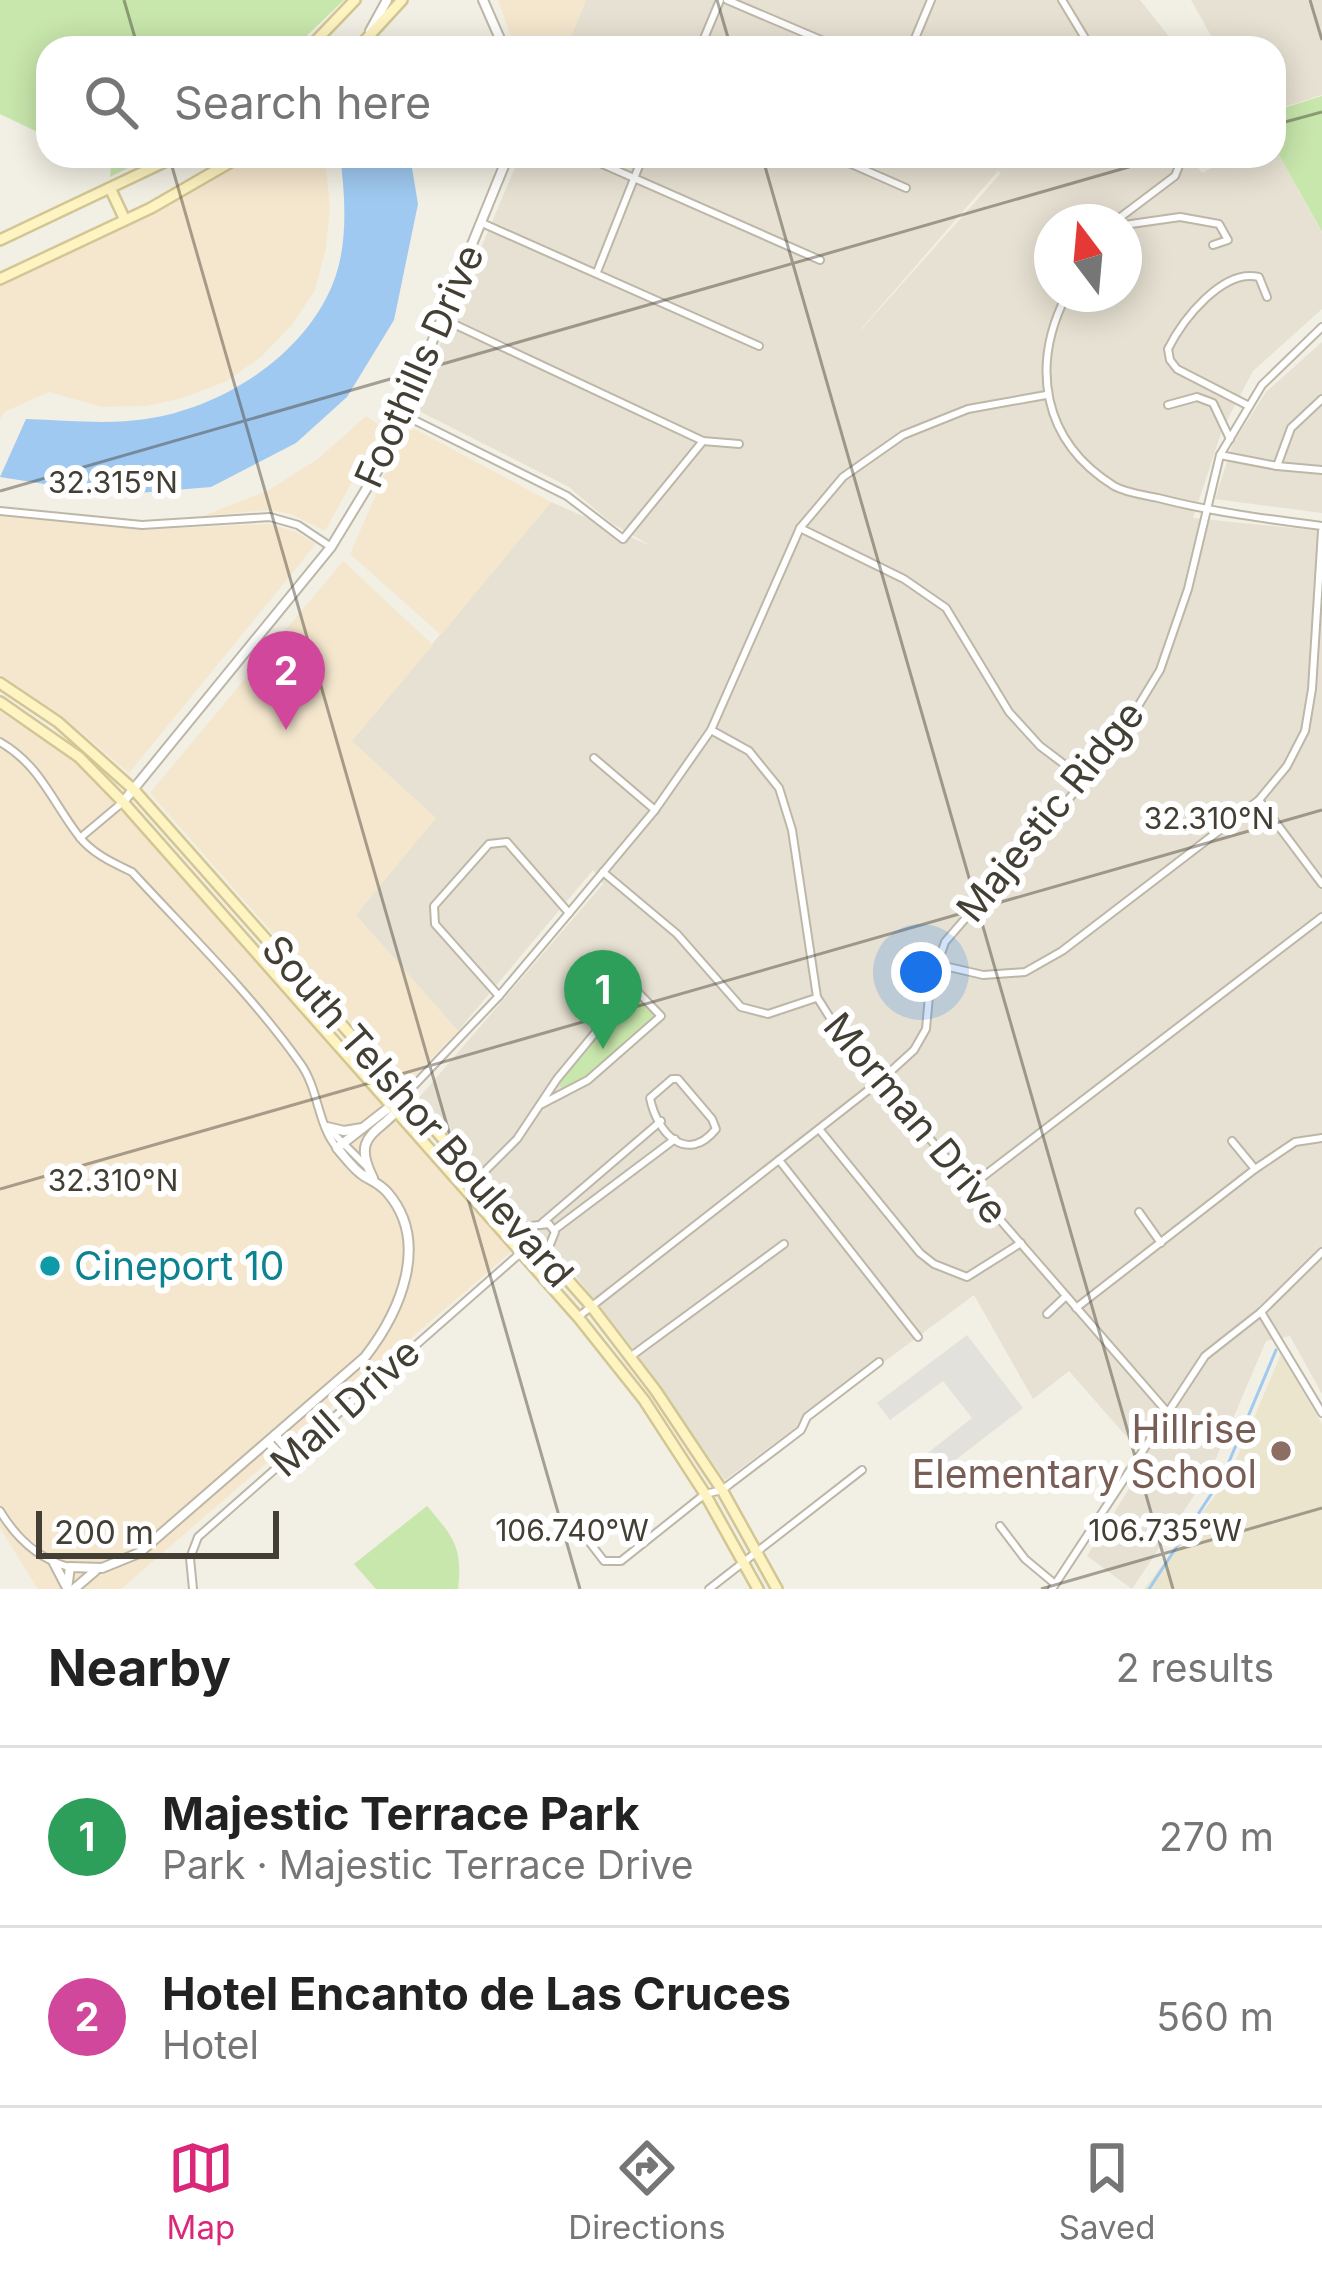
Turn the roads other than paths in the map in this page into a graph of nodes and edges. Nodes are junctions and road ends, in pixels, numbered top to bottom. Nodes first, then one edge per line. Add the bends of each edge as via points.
1 (355, 0) edge
2 (387, 0) edge
3 (402, 0) edge
4 (483, 0) edge
5 (724, 0) edge
6 (931, 0) edge
7 (1063, 0) edge
8 (320, 36) edge
9 (367, 36) edge
10 (367, 36) edge
11 (498, 36) edge
12 (706, 36) edge
13 (811, 36) edge
14 (915, 36) edge
15 (1084, 36) edge
16 (152, 168) edge
17 (220, 168) edge
18 (503, 168) edge
19 (613, 168) edge
20 (638, 168) edge
21 (860, 168) edge
22 (1178, 168) edge
23 (634, 177) junction
24 (110, 188) junction
25 (906, 188) dead end
26 (1139, 204) edge
27 (125, 220) junction
28 (1142, 220) edge
29 (482, 223) junction
30 (0, 240) edge
31 (1213, 245) dead end
32 (820, 260) dead end
33 (597, 272) junction
34 (0, 279) edge
35 (1267, 297) dead end
36 (1060, 312) edge
37 (443, 319) junction
38 (1322, 327) edge
39 (759, 346) dead end
40 (1046, 395) junction
41 (1322, 399) edge
42 (1168, 405) dead end
43 (1250, 406) junction
44 (404, 416) junction
45 (1230, 439) junction
46 (703, 441) junction
47 (740, 444) dead end
48 (1220, 455) junction
49 (1276, 466) junction
50 (1322, 470) edge
51 (0, 511) edge
52 (1208, 511) junction
53 (800, 528) junction
54 (1322, 528) edge
55 (332, 547) junction
56 (0, 683) edge
57 (0, 702) edge
58 (711, 730) junction
59 (0, 742) edge
60 (594, 758) dead end
61 (1085, 780) junction
62 (134, 790) junction
63 (1259, 800) junction
64 (123, 802) junction
65 (655, 809) junction
66 (80, 838) junction
67 (603, 872) junction
68 (1322, 884) edge
69 (569, 913) junction
70 (1322, 917) edge
71 (936, 964) junction
72 (499, 996) junction
73 (817, 997) junction
74 (880, 1081) junction
75 (406, 1094) junction
76 (540, 1105) junction
77 (394, 1108) junction
78 (661, 1121) junction
79 (327, 1127) junction
80 (818, 1129) junction
81 (366, 1131) junction
82 (1322, 1138) edge
83 (675, 1139) junction
84 (1232, 1141) dead end
85 (345, 1149) junction
86 (779, 1160) junction
87 (365, 1165) junction
88 (1255, 1169) junction
89 (479, 1178) junction
90 (374, 1179) junction
91 (972, 1185) junction
92 (467, 1189) junction
93 (1139, 1212) dead end
94 (542, 1223) junction
95 (520, 1227) junction
96 (554, 1230) junction
97 (533, 1242) junction
98 (1021, 1243) junction
99 (784, 1244) dead end
100 (1162, 1244) junction
101 (521, 1251) junction
102 (1322, 1252) edge
103 (545, 1256) junction
104 (1066, 1296) junction
105 (591, 1306) junction
106 (1076, 1308) junction
107 (1261, 1312) junction
108 (1047, 1314) dead end
109 (578, 1317) junction
110 (918, 1336) dead end
111 (630, 1357) junction
112 (880, 1362) dead end
113 (1168, 1413) junction
114 (1322, 1413) edge
115 (271, 1438) junction
116 (288, 1458) junction
117 (862, 1470) dead end
118 (722, 1490) junction
119 (705, 1495) junction
120 (0, 1511) edge
121 (1000, 1526) dead end
122 (584, 1535) dead end
123 (756, 1552) junction
124 (54, 1563) junction
125 (742, 1563) junction
126 (73, 1567) junction
127 (102, 1568) junction
128 (1054, 1587) edge
129 (70, 1588) edge
130 (193, 1589) edge
131 (709, 1589) edge
132 (758, 1589) edge
133 (777, 1589) edge

1 - 8 main road
2 - 9 street
3 - 10 main road
4 - 11 street
5 - 12 street
5 - 13 street
6 - 14 street
7 - 15 street
16 - 24 main road
17 - 27 main road
18 - 29 street, Foothills Drive
19 - 23 street
20 - 23 street
21 - 25 street
22 - 26 street
23 - 32 street
23 - 33 street
24 - 27 main road
24 - 30 main road
27 - 34 main road
28 - 31 street via 1219,224 1228,240
29 - 33 street
29 - 37 street, Foothills Drive
33 - 39 street
35 - 43 street via 1254,275 1228,280 1168,349 1177,369
36 - 40 street via 1046,350
37 - 44 street, Foothills Drive
37 - 46 street
38 - 43 street, Majestic Ridge
40 - 52 street via 1066,442 1116,488
40 - 53 street via 968,409 903,435 843,477
41 - 49 street via 1291,428
42 - 45 street via 1213,403
43 - 45 street, Majestic Ridge
44 - 46 street via 567,496 622,538
44 - 55 street, Foothills Drive
45 - 48 street, Majestic Ridge
46 - 47 street
48 - 49 street
48 - 52 street, Majestic Ridge
49 - 50 street
51 - 55 street via 142,525 270,517
52 - 54 street
52 - 61 street, Majestic Ridge via 1160,670
53 - 58 street
53 - 61 street via 946,608 1009,712
54 - 63 street via 1305,731
55 - 62 street, Foothills Drive
56 - 62 main road, South Telshor Boulevard
57 - 64 main road, South Telshor Boulevard via 79,757
58 - 65 street
58 - 73 street, Morman Drive via 749,752 779,788
59 - 66 street via 32,766
60 - 65 street
61 - 71 street, Majestic Ridge via 944,942
62 - 64 street, Foothills Drive
62 - 75 main road, South Telshor Boulevard
63 - 68 street
63 - 71 street via 1025,972 983,975
64 - 66 street, Foothills Drive
64 - 77 main road, South Telshor Boulevard
65 - 67 street
66 - 79 street via 132,872 280,1037 316,1090
67 - 69 street
67 - 73 street via 677,934 740,1007 768,1014
69 - 72 street
69 - 72 street via 507,842 489,844 434,906 435,924
70 - 91 street
71 - 74 street, Majestic Ridge via 926,1029
72 - 75 street
73 - 74 street, Morman Drive
74 - 80 street, Majestic Ridge
74 - 91 street, Morman Drive
75 - 77 street
75 - 89 main road, South Telshor Boulevard
76 - 76 street via 557,1079 634,987 661,1016 588,1080
76 - 89 street
77 - 81 street
77 - 92 main road, South Telshor Boulevard
78 - 83 street
78 - 83 street via 650,1098 678,1079 716,1129 689,1148
78 - 94 street
79 - 81 street
79 - 85 street
80 - 86 street, Majestic Ridge
80 - 98 street via 934,1264 968,1277
81 - 85 street
81 - 87 street
82 - 88 street via 1294,1142
83 - 96 street
84 - 88 street
85 - 87 street
85 - 90 street
86 - 105 street, Majestic Ridge
86 - 110 street
87 - 90 street
88 - 100 street
89 - 92 street
89 - 95 main road, South Telshor Boulevard
90 - 115 street via 406,1230 405,1288 391,1324 365,1357
91 - 98 street, Morman Drive
92 - 101 main road, South Telshor Boulevard
93 - 100 street
94 - 95 street
94 - 96 street
95 - 97 main road, South Telshor Boulevard
96 - 103 street
97 - 101 street, Mall Drive
97 - 103 main road, South Telshor Boulevard
98 - 104 street, Morman Drive
99 - 111 street
100 - 106 street
101 - 109 main road, South Telshor Boulevard
101 - 116 street, Mall Drive
102 - 107 street
103 - 105 main road, South Telshor Boulevard
104 - 106 street, Morman Drive
104 - 108 street
105 - 109 street, Majestic Ridge
105 - 111 main road, South Telshor Boulevard
106 - 113 street, Morman Drive
107 - 113 street via 1204,1356
107 - 114 street
109 - 119 main road, South Telshor Boulevard
111 - 118 main road, South Telshor Boulevard
112 - 118 street
113 - 128 street
115 - 116 street
115 - 127 street via 139,1553
116 - 130 street, Mall Drive via 198,1537
117 - 123 street
118 - 119 street
118 - 123 main road, South Telshor Boulevard
119 - 122 street via 620,1562 604,1561
119 - 125 main road, South Telshor Boulevard
120 - 124 street via 24,1544
121 - 128 street
123 - 125 street
123 - 133 main road, South Telshor Boulevard
124 - 126 street
124 - 129 street
125 - 131 street
125 - 132 main road, South Telshor Boulevard
126 - 127 street
126 - 129 street
127 - 129 street

